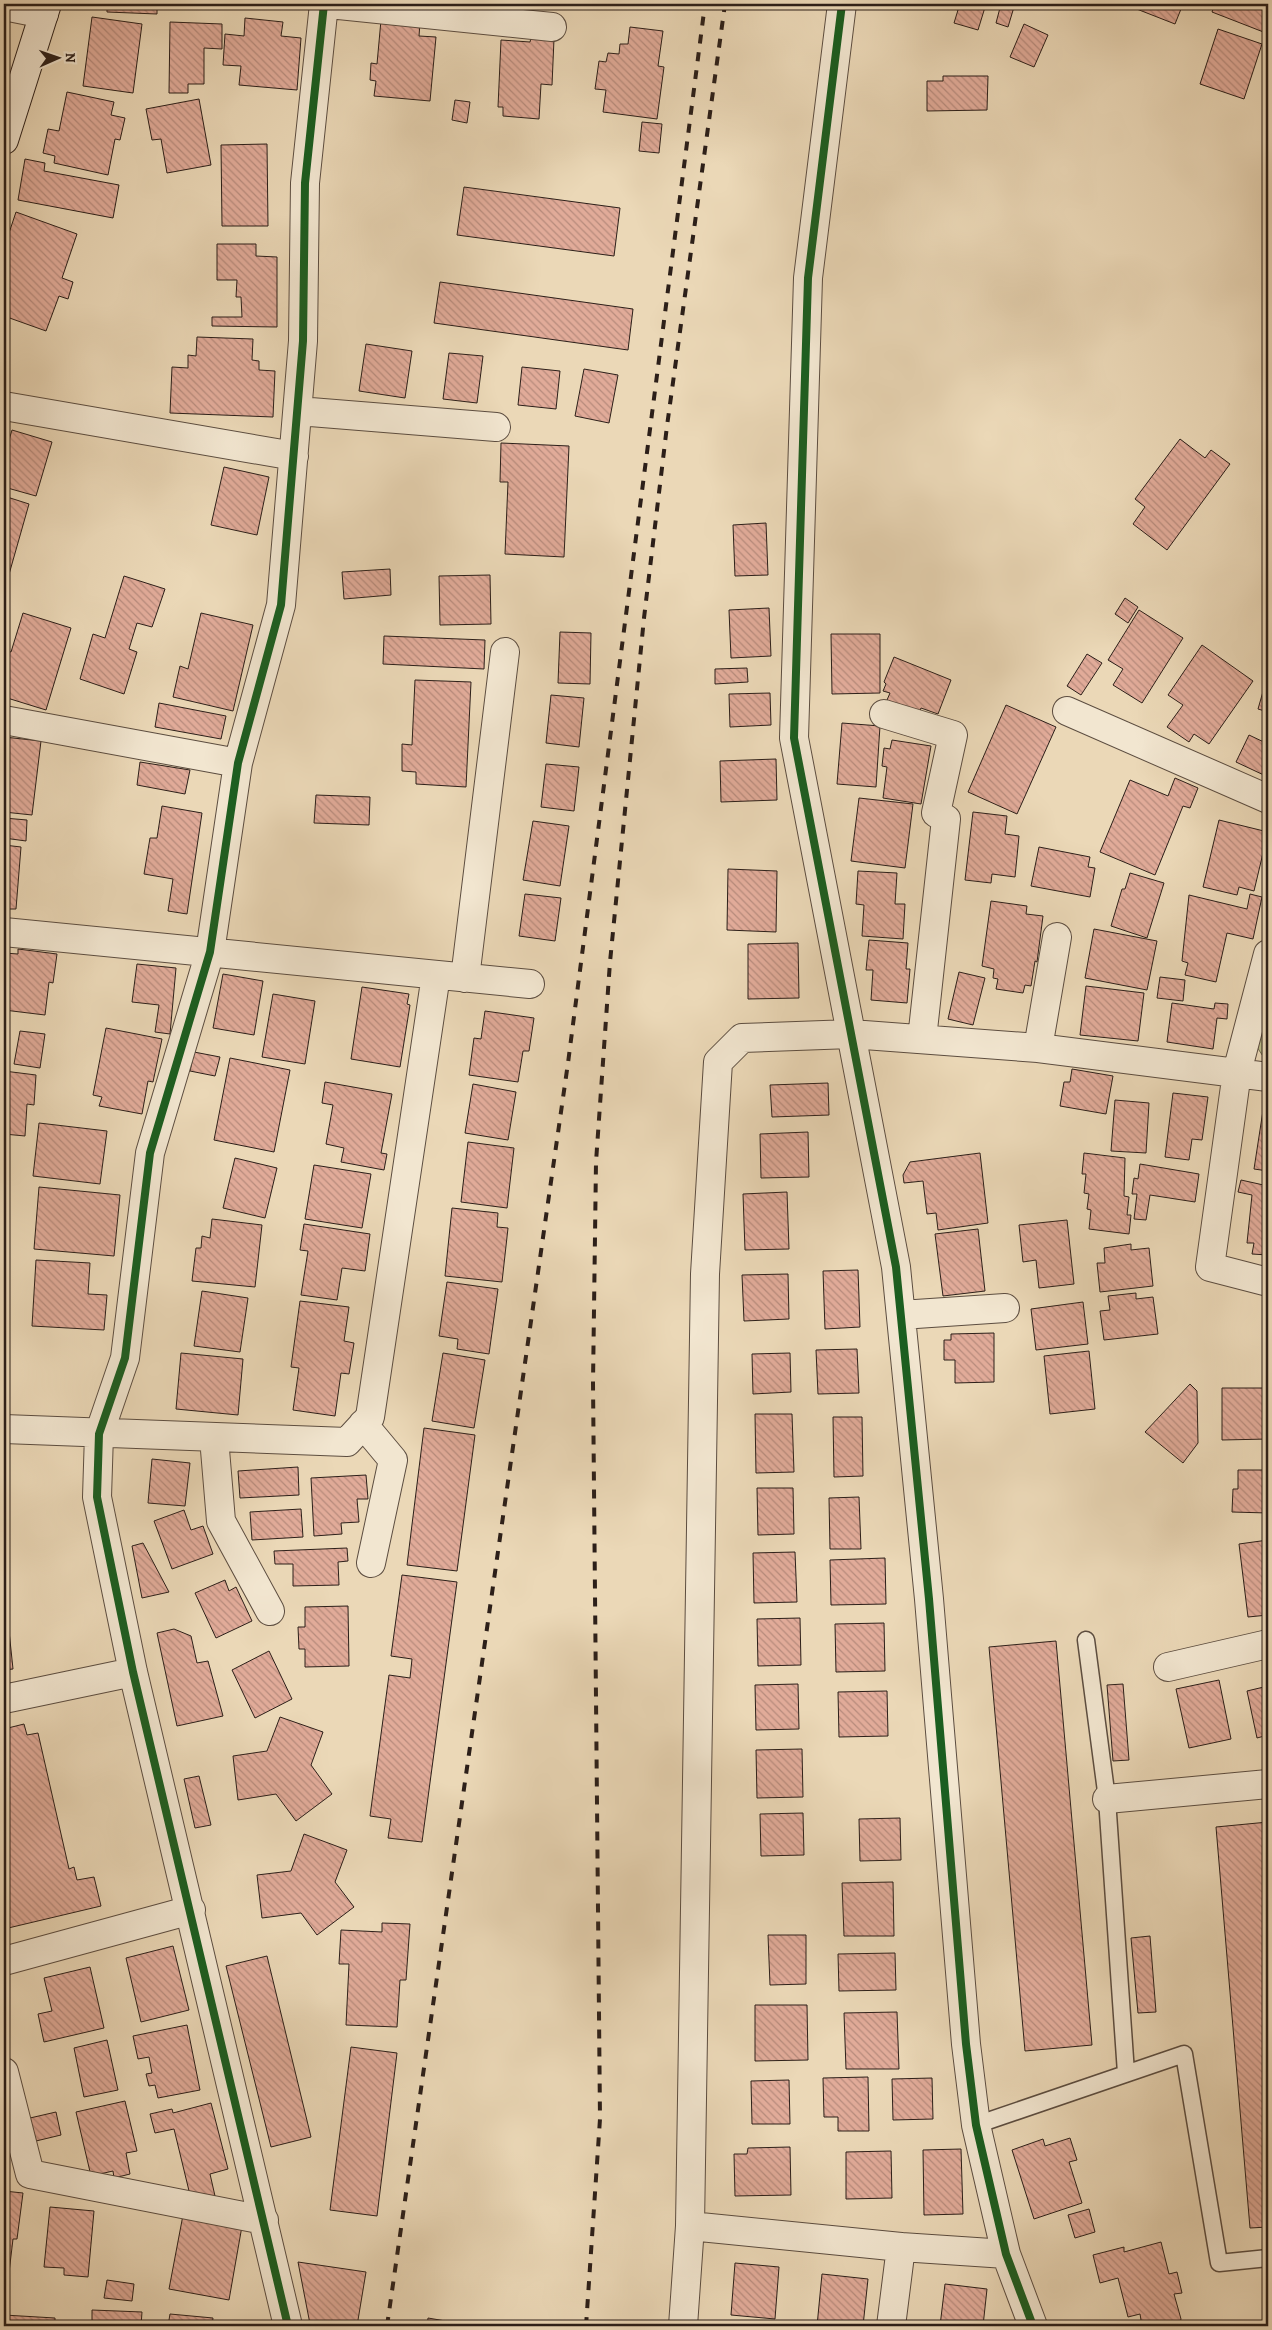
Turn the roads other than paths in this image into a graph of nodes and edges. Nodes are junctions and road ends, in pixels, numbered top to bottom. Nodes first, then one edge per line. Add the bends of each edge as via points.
1 (324, 4) edge
2 (329, 4) edge
3 (842, 4) edge
4 (4, 6) edge
5 (45, 9) edge
6 (552, 27) dead end
7 (4, 140) edge
8 (4, 406) edge
9 (298, 411) junction
10 (496, 428) dead end
11 (294, 456) junction
12 (505, 652) dead end
13 (1068, 711) dead end
14 (884, 714) dead end
15 (4, 720) edge
16 (238, 763) junction
17 (1268, 799) edge
18 (4, 932) edge
19 (1057, 937) dead end
20 (210, 952) junction
21 (1268, 954) edge
22 (436, 975) junction
23 (465, 978) junction
24 (530, 984) dead end
25 (851, 1034) junction
26 (922, 1039) junction
27 (1038, 1048) junction
28 (1237, 1072) junction
29 (1268, 1077) edge
30 (1268, 1282) edge
31 (1005, 1308) dead end
32 (901, 1315) junction
33 (363, 1424) junction
34 (4, 1429) edge
35 (99, 1434) junction
36 (214, 1438) junction
37 (371, 1563) dead end
38 (270, 1611) dead end
39 (1086, 1640) dead end
40 (1268, 1644) edge
41 (1168, 1667) dead end
42 (134, 1672) junction
43 (4, 1699) edge
44 (1268, 1784) edge
45 (1107, 1799) junction
46 (191, 1910) junction
47 (4, 1961) edge
48 (4, 2072) edge
49 (1126, 2073) junction
50 (976, 2125) junction
51 (264, 2220) junction
52 (690, 2226) junction
53 (901, 2246) junction
54 (1006, 2254) junction
55 (1268, 2258) edge
56 (288, 2326) edge
57 (683, 2326) edge
58 (891, 2326) edge
59 (1033, 2326) edge

1 - 9 street via 304,182 303,341
2 - 6 street
3 - 25 street via 808,278 794,738
4 - 5 street
5 - 7 street
8 - 11 street
9 - 10 street
9 - 11 street
11 - 16 street via 281,605
12 - 23 street
13 - 17 street
14 - 26 street via 953,735 936,813 946,819
15 - 16 street
16 - 20 street
18 - 20 street
19 - 27 street
20 - 22 street
20 - 35 street via 150,1153 125,1358
21 - 28 street
22 - 23 street
22 - 33 street via 370,1417
23 - 24 street
25 - 26 street
25 - 32 street via 896,1267
25 - 52 street via 742,1038 718,1062 705,1284
26 - 27 street
27 - 28 street
28 - 29 street
28 - 30 street via 1210,1267
31 - 32 street
32 - 50 street
33 - 36 street via 347,1442
33 - 37 street via 393,1460
34 - 35 street
35 - 36 street
35 - 42 street via 97,1497
36 - 38 street via 221,1521
39 - 45 lane
40 - 41 street
42 - 43 street
42 - 46 street
44 - 45 street
45 - 49 lane
46 - 47 street
46 - 51 street
48 - 51 street via 30,2174
49 - 50 lane
49 - 55 lane via 1184,2054 1219,2263
50 - 54 street
51 - 56 street
52 - 53 street
52 - 57 street
53 - 54 street
53 - 58 street
54 - 59 street

